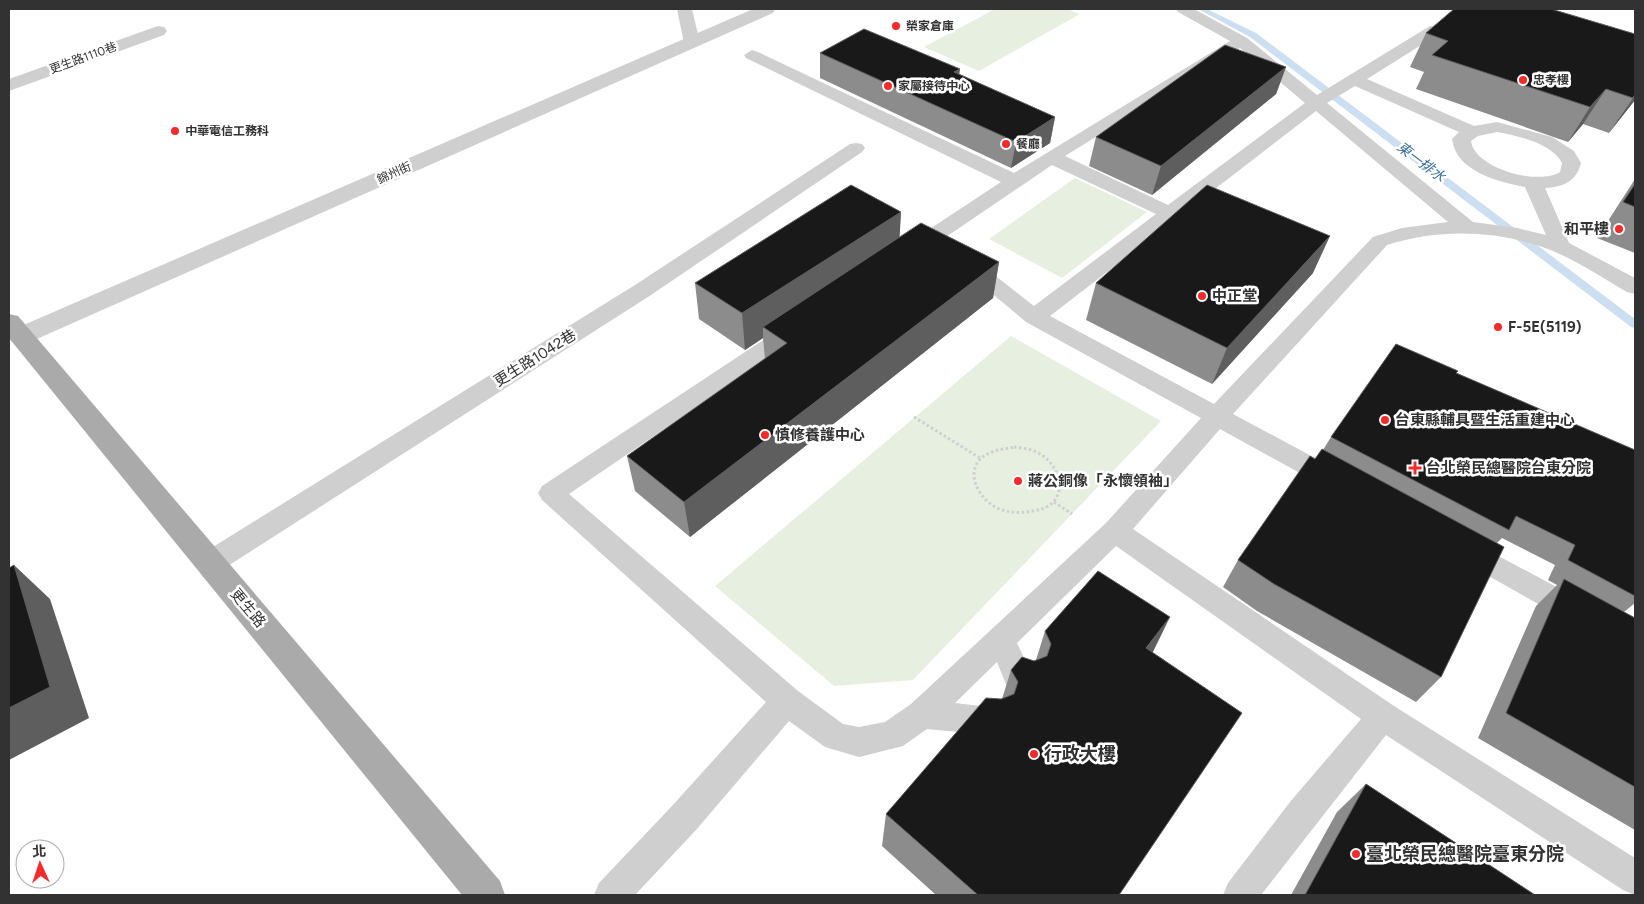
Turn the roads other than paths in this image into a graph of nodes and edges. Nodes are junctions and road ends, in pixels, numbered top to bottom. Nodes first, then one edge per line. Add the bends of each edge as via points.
1 (684, 9) edge
2 (767, 9) edge
3 (1184, 9) edge
4 (1436, 29) edge
5 (158, 31) dead end
6 (1242, 41) junction
7 (692, 43) junction
8 (752, 54) dead end
9 (1349, 82) junction
10 (9, 85) edge
11 (1316, 103) junction
12 (1471, 131) junction
13 (856, 148) dead end
14 (1041, 159) junction
15 (1015, 181) junction
16 (1533, 183) junction
17 (1171, 214) junction
18 (1468, 228) junction
19 (945, 247) junction
20 (1561, 248) junction
21 (891, 265) edge
22 (1635, 287) edge
23 (1034, 317) junction
24 (808, 320) edge
25 (15, 329) edge
26 (1216, 417) junction
27 (1355, 491) edge
28 (1115, 531) junction
29 (1443, 537) edge
30 (210, 563) junction
31 (1001, 639) junction
32 (1635, 644) edge
33 (1021, 684) edge
34 (787, 701) junction
35 (922, 714) junction
36 (1383, 716) junction
37 (989, 720) edge
38 (1635, 878) edge
39 (486, 895) edge
40 (611, 895) edge
41 (1240, 895) edge

1 - 7 lane
2 - 7 street, 錦州街
3 - 6 lane
4 - 9 lane
5 - 10 street, 更生路1110巷
6 - 11 lane
6 - 14 lane
7 - 25 street, 錦州街
8 - 15 lane
9 - 11 lane
9 - 12 lane
11 - 17 lane
11 - 18 lane
12 - 16 lane via 1463,137 1461,144 1471,160 1499,176
12 - 16 lane via 1514,129 1546,140 1568,157 1569,173 1556,181
13 - 30 lane, 更生路1042巷 via 643,290
14 - 15 lane
14 - 17 lane
15 - 19 lane
16 - 20 lane
17 - 23 lane
18 - 20 lane via 1510,234
18 - 26 lane via 1404,232 1380,241
19 - 21 lane
19 - 23 lane
20 - 22 lane
23 - 26 lane
24 - 34 lane via 551,492
25 - 30 main road, 更生路
26 - 27 lane
26 - 28 lane
28 - 31 lane
28 - 36 lane
29 - 32 lane
30 - 39 main road, 更生路
31 - 33 lane
31 - 35 lane
34 - 35 lane via 836,737 859,742 892,736
34 - 40 lane
35 - 37 lane
36 - 38 lane
36 - 41 lane

